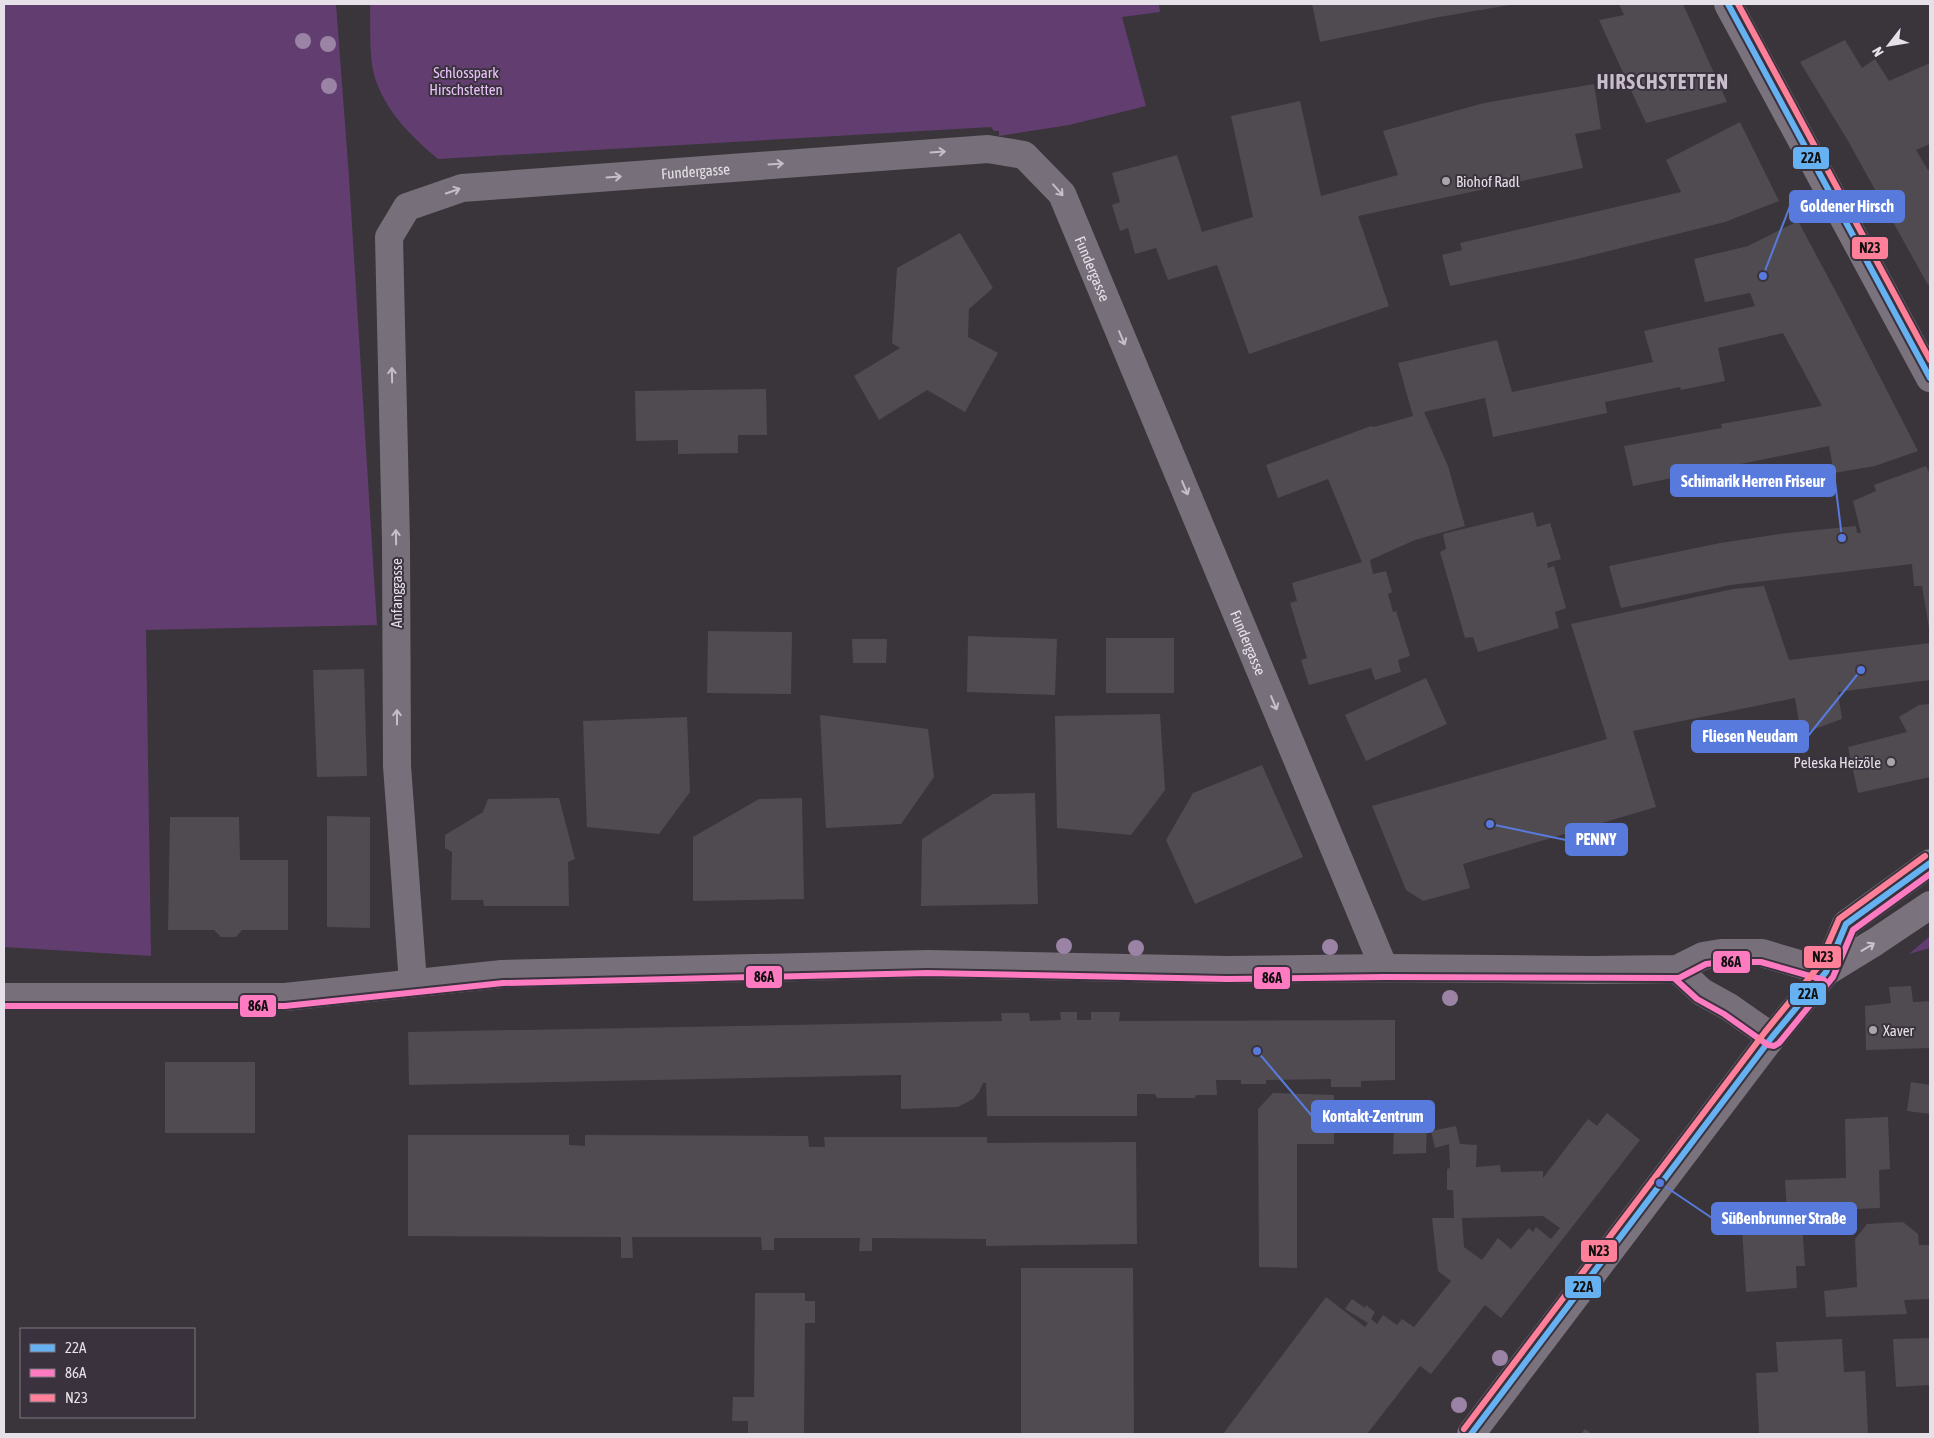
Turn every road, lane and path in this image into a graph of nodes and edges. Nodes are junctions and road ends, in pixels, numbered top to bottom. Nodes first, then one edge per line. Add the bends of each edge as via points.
1 (1728, 4) edge
2 (407, 207) joint
3 (1930, 378) edge
4 (1930, 863) edge
5 (1930, 905) edge
6 (1384, 968) junction
7 (1677, 969) junction
8 (1826, 972) junction
9 (413, 983) junction
10 (4, 997) edge
11 (1772, 1037) junction
12 (1471, 1434) edge

1 - 3 main road
2 -> 6 street, Fundergasse via 462,188 988,148 1024,155 1062,194
9 -> 2 street, Anfanggasse via 397,766 389,237
4 - 8 main road via 1846,924
8 -> 5 main road
6 - 7 street
6 - 9 street via 1228,970 928,964 502,974
7 - 8 street via 1703,956 1762,953
7 - 11 street via 1702,992
8 - 11 main road
9 - 10 street via 285,998
11 - 12 main road

